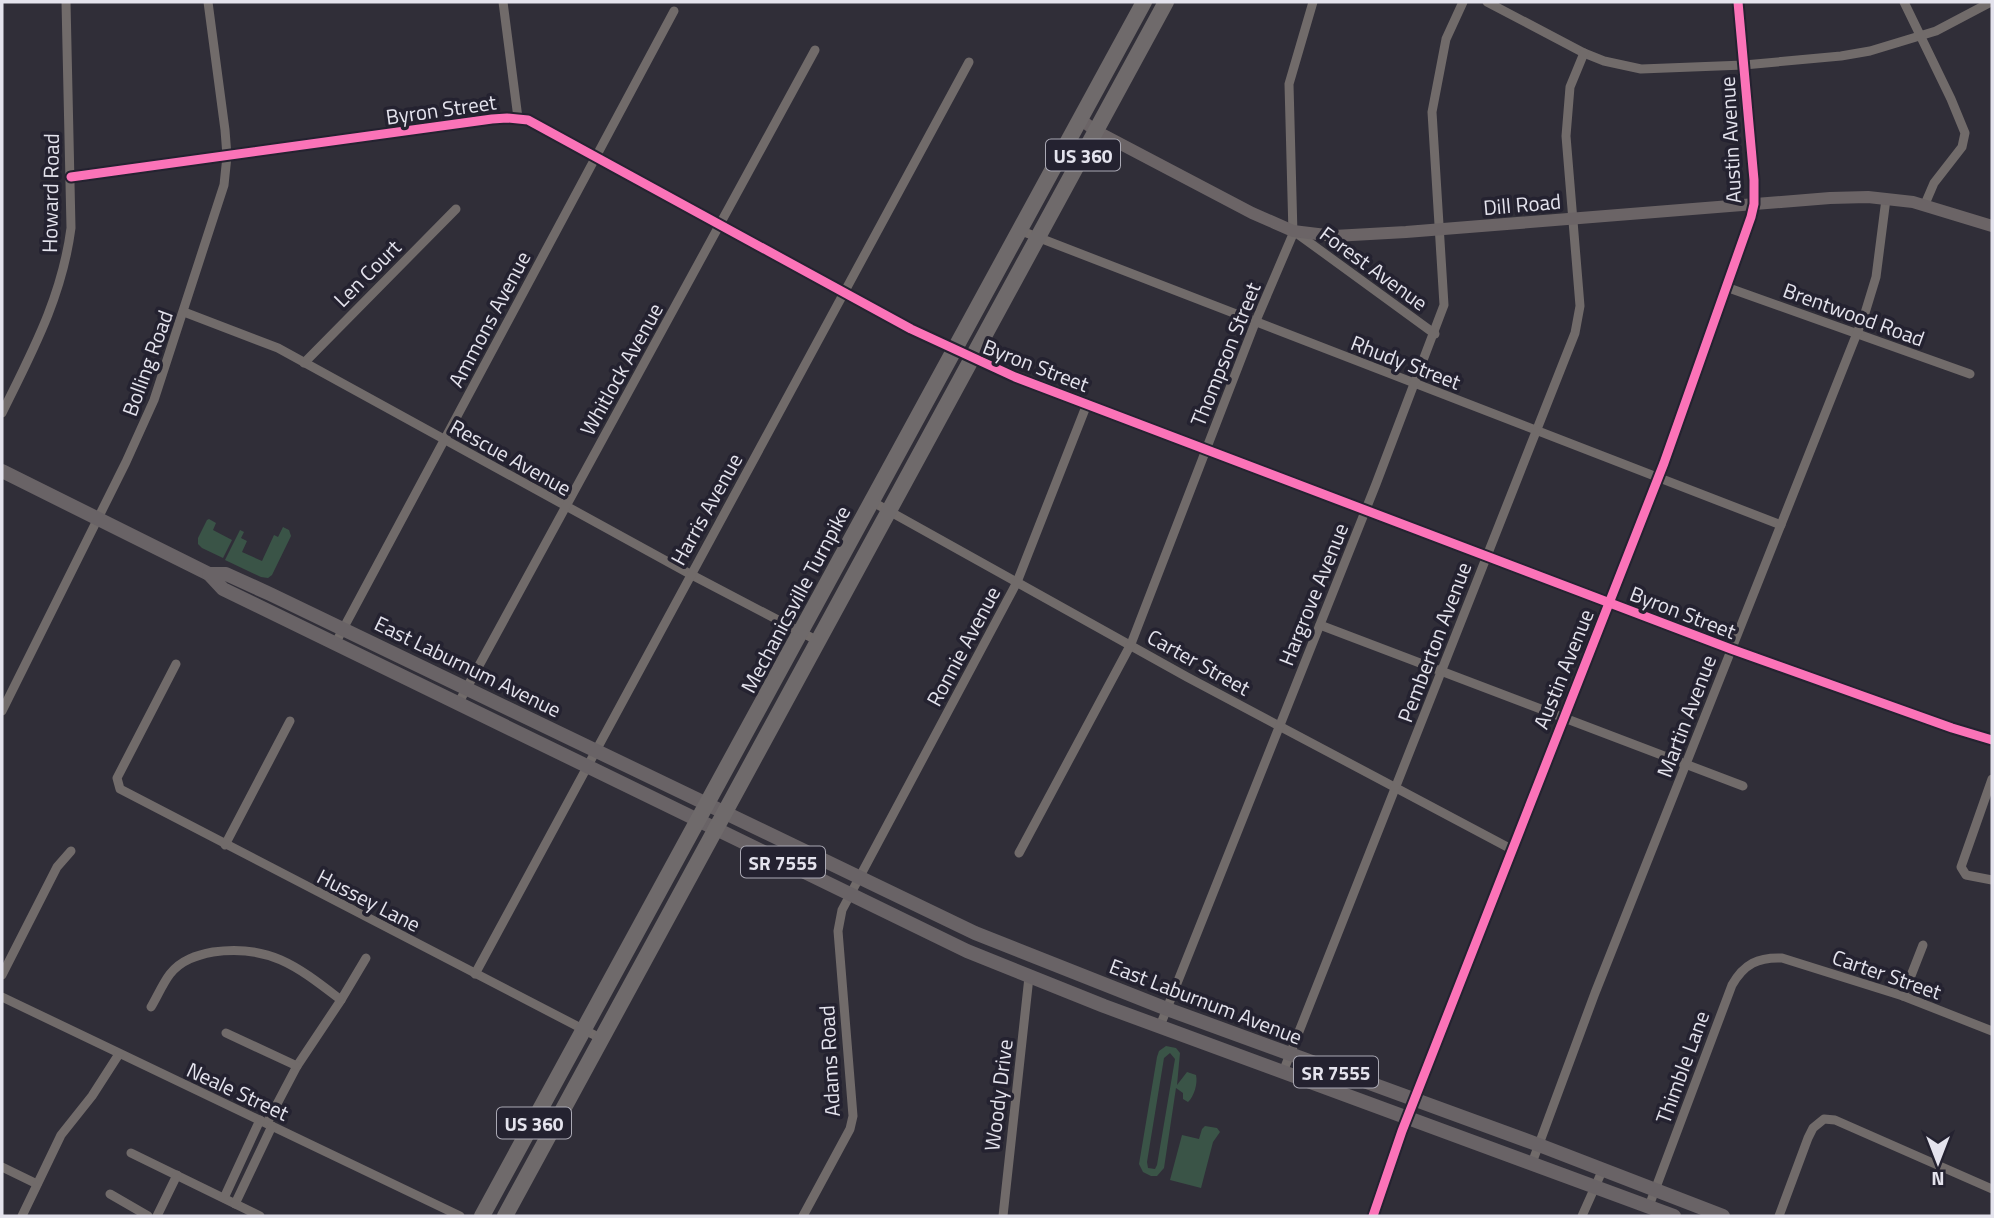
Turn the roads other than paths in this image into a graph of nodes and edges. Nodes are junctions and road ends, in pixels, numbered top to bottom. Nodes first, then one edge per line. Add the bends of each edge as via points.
1 (66, 2) edge
2 (208, 2) edge
3 (503, 2) edge
4 (1144, 2) edge
5 (1167, 2) edge
6 (1313, 2) edge
7 (1463, 2) edge
8 (1487, 2) edge
9 (1738, 2) edge
10 (1904, 2) edge
11 (1992, 2) edge
12 (674, 11) dead end
13 (1921, 37) junction
14 (814, 50) dead end
15 (1584, 53) junction
16 (969, 62) dead end
17 (1744, 65) junction
18 (518, 118) junction
19 (1080, 119) junction
20 (1096, 131) junction
21 (227, 156) junction
22 (597, 158) junction
23 (71, 177) junction
24 (1886, 199) junction
25 (1754, 204) junction
26 (1925, 204) junction
27 (456, 209) dead end
28 (1575, 219) junction
29 (719, 225) junction
30 (1992, 226) edge
31 (1019, 230) junction
32 (1441, 230) junction
33 (1293, 231) junction
34 (1038, 239) junction
35 (1726, 287) junction
36 (844, 292) junction
37 (184, 312) junction
38 (1255, 323) junction
39 (1857, 333) junction
40 (1435, 334) junction
41 (954, 350) junction
42 (972, 359) junction
43 (304, 363) junction
44 (1970, 374) dead end
45 (1415, 384) junction
46 (1087, 404) junction
47 (2, 413) edge
48 (1536, 431) junction
49 (443, 440) junction
50 (1206, 449) junction
51 (2, 471) edge
52 (1657, 478) junction
53 (871, 501) junction
54 (566, 507) junction
55 (1365, 510) junction
56 (889, 512) junction
57 (98, 519) junction
58 (1781, 525) junction
59 (1486, 556) junction
60 (209, 574) junction
61 (690, 574) junction
62 (1017, 582) junction
63 (1608, 603) junction
64 (1320, 625) junction
65 (343, 629) junction
66 (801, 632) junction
67 (818, 641) junction
68 (335, 644) junction
69 (1131, 644) junction
70 (1731, 649) junction
71 (177, 664) dead end
72 (1441, 671) junction
73 (467, 688) junction
74 (458, 704) junction
75 (2, 711) edge
76 (1563, 718) junction
77 (290, 720) dead end
78 (1279, 726) junction
79 (1992, 740) edge
80 (594, 750) junction
81 (1686, 765) junction
82 (586, 766) junction
83 (1992, 779) edge
84 (1743, 786) dead end
85 (1395, 788) junction
86 (707, 805) junction
87 (725, 814) junction
88 (699, 821) junction
89 (716, 830) junction
90 (225, 845) junction
91 (1513, 850) junction
92 (71, 851) dead end
93 (1019, 853) dead end
94 (859, 878) junction
95 (1992, 880) edge
96 (850, 894) junction
97 (1923, 945) dead end
98 (1769, 957) joint
99 (366, 958) dead end
100 (475, 974) junction
101 (2, 975) edge
102 (1030, 977) junction
103 (1903, 996) junction
104 (2, 997) edge
105 (341, 1000) junction
106 (152, 1007) dead end
107 (1167, 1009) junction
108 (1160, 1026) junction
109 (585, 1030) junction
110 (1992, 1031) edge
111 (226, 1032) dead end
112 (602, 1039) junction
113 (119, 1054) junction
114 (1290, 1055) junction
115 (297, 1066) junction
116 (1283, 1072) junction
117 (1415, 1101) junction
118 (1408, 1117) junction
119 (266, 1123) junction
120 (1539, 1145) junction
121 (131, 1153) dead end
122 (1532, 1163) junction
123 (2, 1167) edge
124 (1602, 1169) junction
125 (177, 1175) junction
126 (37, 1184) junction
127 (1595, 1186) junction
128 (1655, 1189) junction
129 (1992, 1189) edge
130 (110, 1194) dead end
131 (224, 1198) junction
132 (235, 1204) junction
133 (1649, 1206) junction
134 (22, 1216) edge
135 (148, 1216) edge
136 (157, 1216) edge
137 (260, 1216) edge
138 (460, 1216) edge
139 (482, 1216) edge
140 (505, 1216) edge
141 (803, 1216) edge
142 (1003, 1216) edge
143 (1373, 1216) edge
144 (1582, 1216) edge
145 (1674, 1216) edge
146 (1722, 1216) edge
147 (1779, 1216) edge

1 - 23 street, Howard Road
2 - 21 street, Bolling Road
3 - 18 street
4 - 19 highway, Mechanicsville Turnpike / US 360
5 - 20 highway, Mechanicsville Turnpike / US 360
6 - 33 street, Thompson Street via 1289,84
7 - 32 street, Hargrove Avenue via 1446,39 1432,112
8 - 15 street
9 - 17 street, Austin Avenue
10 - 13 street
11 - 13 street
12 - 22 street, Ammons Avenue
13 - 17 street via 1840,56
13 - 26 street via 1965,133 1962,147 1934,183
14 - 29 street, Whitlock Avenue
15 - 17 street via 1641,69
15 - 28 street, Pemberton Avenue via 1570,87 1566,136
16 - 36 street, Harris Avenue
17 - 25 street, Austin Avenue
18 - 21 street, Byron Street
18 - 22 street, Byron Street
19 - 20 street, Dill Road
19 - 31 highway, Mechanicsville Turnpike / US 360
20 - 33 street, Dill Road
20 - 34 highway, Mechanicsville Turnpike / US 360
21 - 23 street, Byron Street
21 - 37 street, Bolling Road via 224,186
22 - 29 street, Byron Street
22 - 49 street, Ammons Avenue
23 - 47 street, Howard Road via 66,263 46,324
24 - 25 street, Dill Road
24 - 26 street, Dill Road
24 - 39 street, Martin Avenue via 1876,277
25 - 28 street, Dill Road
25 - 35 street, Austin Avenue
26 - 30 street, Dill Road
27 - 43 street, Len Court
28 - 32 street, Dill Road
28 - 48 street, Pemberton Avenue via 1580,306 1575,333
29 - 36 street, Byron Street
29 - 54 street, Whitlock Avenue
31 - 34 street, Rhudy Street
31 - 41 highway, Mechanicsville Turnpike / US 360
32 - 33 street, Dill Road via 1334,236
32 - 40 street, Hargrove Avenue via 1444,305
33 - 38 street, Thompson Street
33 - 40 street, Forest Avenue
34 - 38 street, Rhudy Street
34 - 42 highway, Mechanicsville Turnpike / US 360
35 - 39 street, Brentwood Road
35 - 52 street, Austin Avenue
36 - 41 street, Byron Street
36 - 61 street, Harris Avenue
37 - 43 street, Rescue Avenue via 278,348
37 - 57 street, Bolling Road via 154,400
38 - 45 street, Rhudy Street
38 - 50 street, Thompson Street
39 - 44 street, Brentwood Road
39 - 58 street, Martin Avenue
40 - 45 street, Hargrove Avenue
41 - 42 street, Byron Street
41 - 53 highway, Mechanicsville Turnpike / US 360
42 - 46 street, Byron Street
42 - 56 highway, Mechanicsville Turnpike / US 360
43 - 49 street, Rescue Avenue
45 - 48 street, Rhudy Street
45 - 55 street, Hargrove Avenue
46 - 50 street, Byron Street
46 - 62 street, Ronnie Avenue
48 - 52 street, Rhudy Street
48 - 59 street, Pemberton Avenue
49 - 54 street, Rescue Avenue
49 - 65 street, Ammons Avenue
50 - 55 street, Byron Street
50 - 69 street, Thompson Street
51 - 57 main road, East Laburnum Avenue
52 - 58 street, Rhudy Street
52 - 63 street, Austin Avenue
53 - 56 street, Carter Street
53 - 66 highway, Mechanicsville Turnpike / US 360
54 - 61 street, Rescue Avenue
54 - 73 street, Whitlock Avenue
55 - 59 street, Byron Street
55 - 64 street, Hargrove Avenue
56 - 62 street, Carter Street
56 - 67 highway, Mechanicsville Turnpike / US 360
57 - 60 main road, East Laburnum Avenue
57 - 75 street, Bolling Road
58 - 70 street, Martin Avenue
59 - 63 street, Byron Street
59 - 72 street, Pemberton Avenue
60 - 65 main road, East Laburnum Avenue via 226,574
60 - 68 main road, East Laburnum Avenue via 223,589
61 - 66 street, Rescue Avenue
61 - 80 street, Harris Avenue
62 - 69 street, Carter Street
62 - 94 street, Ronnie Avenue
63 - 70 street, Byron Street
63 - 76 street, Austin Avenue
64 - 72 street
64 - 78 street, Hargrove Avenue
65 - 68 street, Ammons Avenue
65 - 73 main road, East Laburnum Avenue
66 - 67 street, Rescue Avenue
66 - 86 highway, Mechanicsville Turnpike / US 360
67 - 87 highway, Mechanicsville Turnpike / US 360
68 - 74 main road, East Laburnum Avenue
69 - 78 street, Carter Street
69 - 93 street, Thompson Street
70 - 79 street, Byron Street
70 - 81 street, Martin Avenue
71 - 90 street, Hussey Lane via 117,778 120,789
72 - 76 street
72 - 85 street, Pemberton Avenue
73 - 74 street, Whitlock Avenue
73 - 80 main road, East Laburnum Avenue
74 - 82 main road, East Laburnum Avenue
76 - 81 street
76 - 91 street, Austin Avenue
77 - 90 street
78 - 85 street, Carter Street
78 - 107 street, Hargrove Avenue
80 - 82 street, Harris Avenue
80 - 86 main road, East Laburnum Avenue
81 - 84 street
81 - 120 street, Martin Avenue
82 - 88 main road, East Laburnum Avenue
82 - 100 street, Harris Avenue
83 - 95 street via 1961,864 1966,875
85 - 91 street, Carter Street
85 - 114 street, Pemberton Avenue
86 - 87 main road, East Laburnum Avenue
86 - 88 highway, Mechanicsville Turnpike / US 360
87 - 89 highway, Mechanicsville Turnpike / US 360
87 - 94 main road, East Laburnum Avenue / SR 7555
88 - 89 main road, East Laburnum Avenue
88 - 109 highway, Mechanicsville Turnpike / US 360
89 - 96 main road, East Laburnum Avenue / SR 7555
89 - 112 highway, Mechanicsville Turnpike / US 360
90 - 100 street, Hussey Lane
91 - 117 street, Austin Avenue
92 - 101 street via 57,867
94 - 96 street, Ronnie Avenue
94 - 107 main road, East Laburnum Avenue / SR 7555 via 975,933
96 - 102 main road, East Laburnum Avenue / SR 7555
96 - 141 street, Adams Road via 838,930 853,1116
97 - 103 street
98 - 103 street, Carter Street
98 - 128 street, Thimble Lane via 1744,968 1732,985
99 - 105 street
100 - 109 street, Hussey Lane
102 - 108 main road, East Laburnum Avenue / SR 7555
102 - 142 street, Woody Drive
103 - 110 street, Carter Street
104 - 113 street, Neale Street
105 - 106 street via 291,963 262,952 234,950 192,957 180,965
105 - 115 street
107 - 108 street, Hargrove Avenue
107 - 114 main road, East Laburnum Avenue / SR 7555
108 - 116 main road, East Laburnum Avenue / SR 7555
109 - 112 street, Hussey Lane
109 - 139 highway, Mechanicsville Turnpike / US 360
111 - 115 street
112 - 140 highway, Mechanicsville Turnpike / US 360
113 - 119 street, Neale Street
113 - 126 street via 61,1135
114 - 116 street, Pemberton Avenue
114 - 117 main road, East Laburnum Avenue / SR 7555
115 - 119 street
116 - 118 main road, East Laburnum Avenue / SR 7555
117 - 118 street, Austin Avenue
117 - 120 main road, East Laburnum Avenue / SR 7555
118 - 122 main road, East Laburnum Avenue / SR 7555
118 - 143 street, Austin Avenue
119 - 131 street
119 - 132 street
119 - 138 street, Neale Street
120 - 122 street, Martin Avenue
120 - 124 main road, East Laburnum Avenue / SR 7555
121 - 125 street
122 - 127 main road, East Laburnum Avenue / SR 7555
123 - 126 street
124 - 127 street
124 - 128 main road, East Laburnum Avenue / SR 7555
125 - 131 street
125 - 136 street
126 - 134 street
127 - 133 main road, East Laburnum Avenue / SR 7555
127 - 144 street
128 - 133 street, Thimble Lane
128 - 146 main road, East Laburnum Avenue / SR 7555
129 - 147 street via 1828,1119 1813,1128
130 - 135 street
131 - 132 street
132 - 137 street
133 - 145 main road, East Laburnum Avenue / SR 7555

